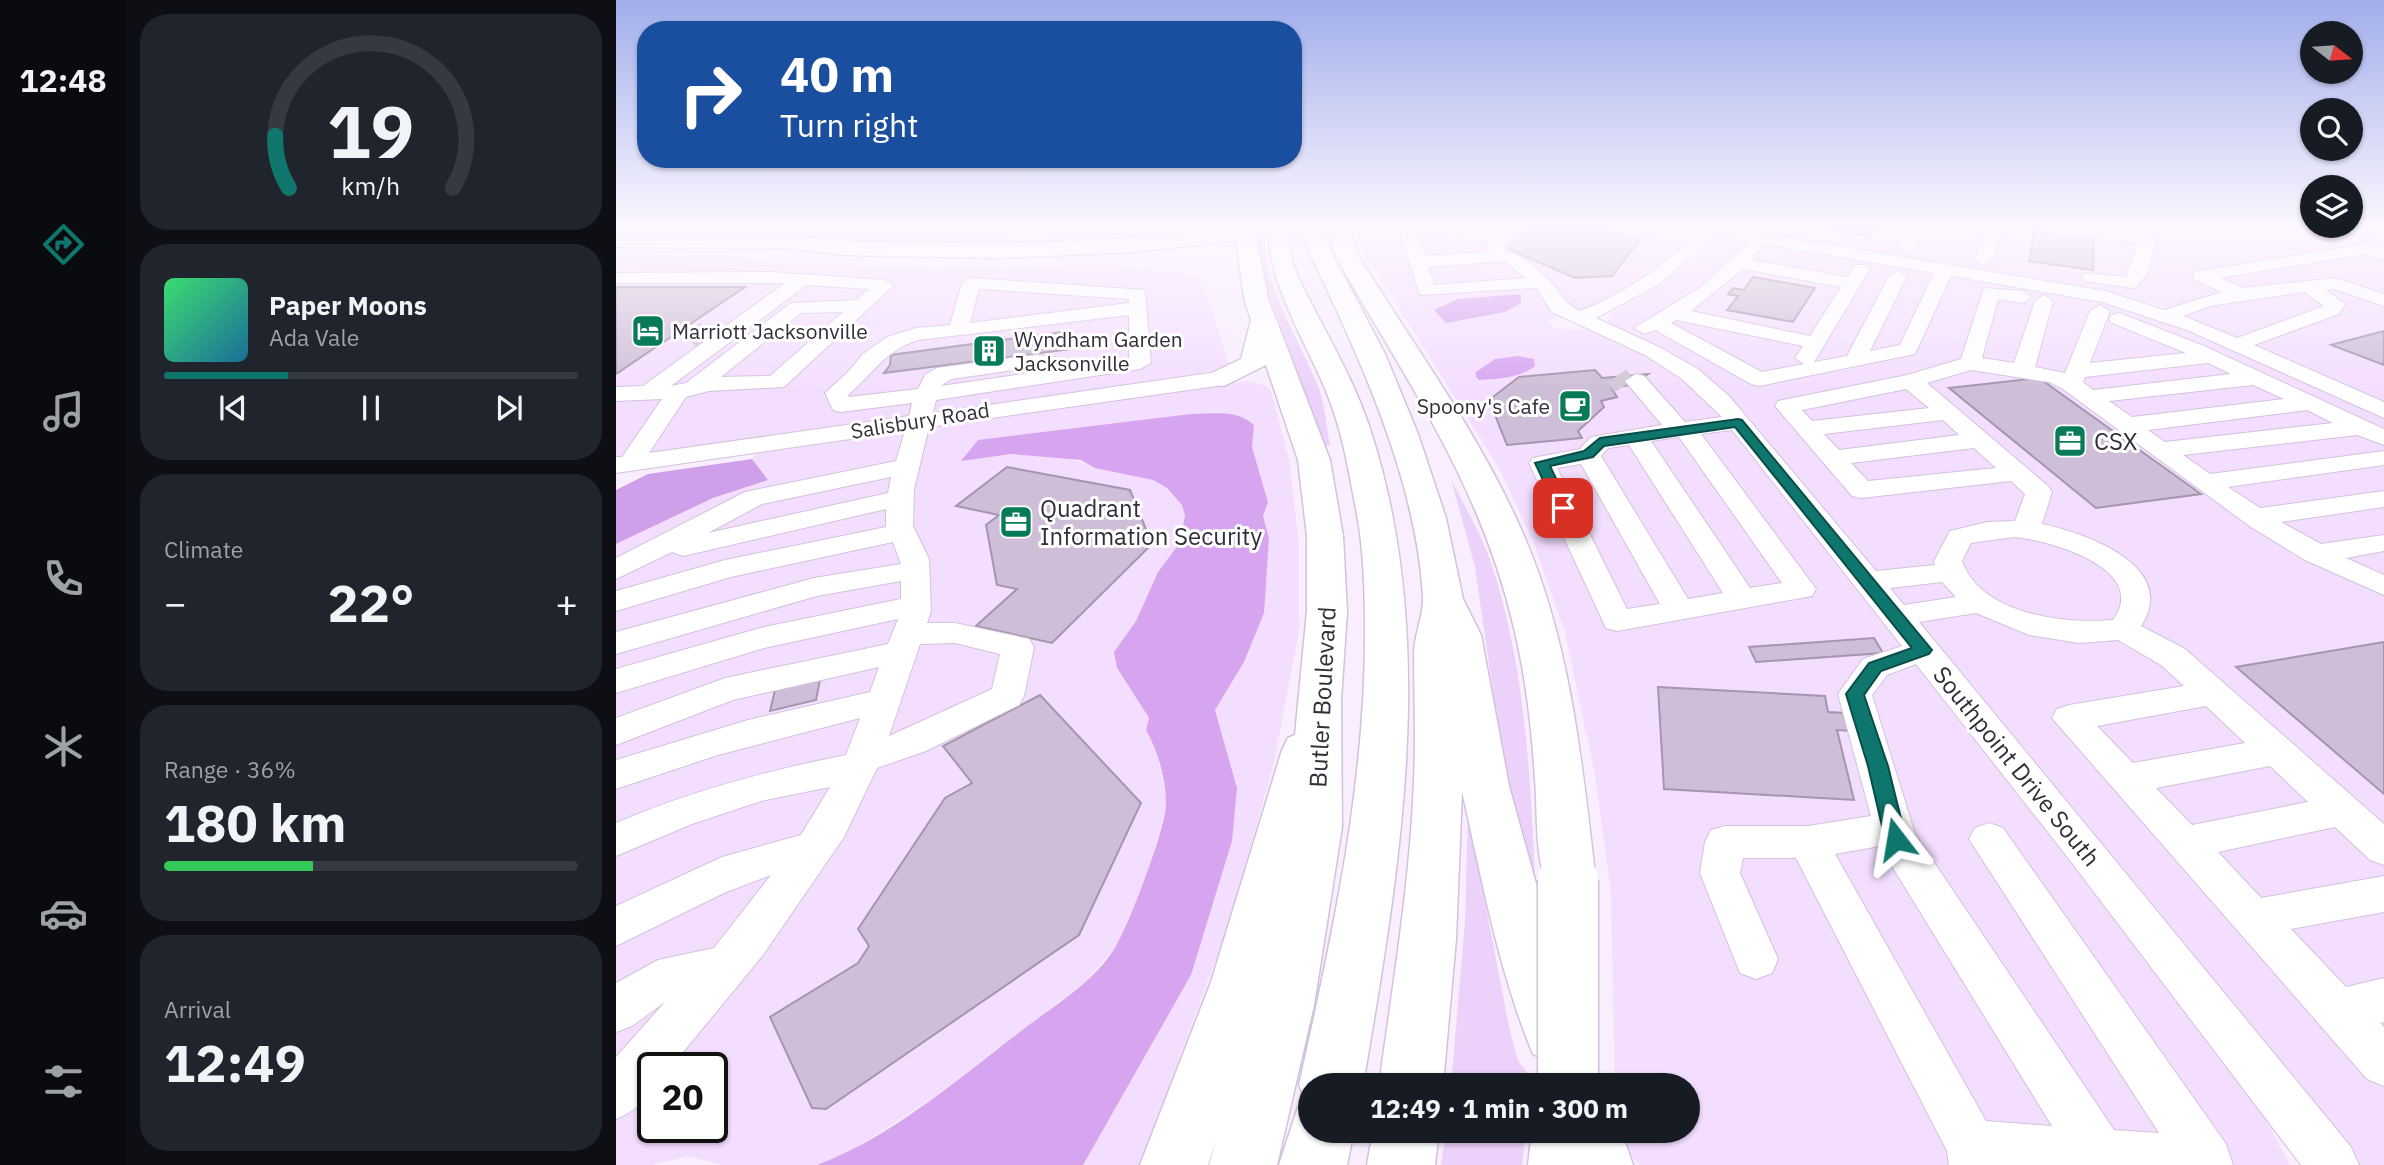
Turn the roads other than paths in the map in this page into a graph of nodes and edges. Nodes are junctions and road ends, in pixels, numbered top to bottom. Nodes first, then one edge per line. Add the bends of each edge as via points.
1 (798, 282) edge
2 (830, 282) edge
3 (850, 282) edge
4 (1266, 282) edge
5 (1287, 282) edge
6 (1310, 282) edge
7 (1352, 282) edge
8 (1365, 282) edge
9 (1424, 282) edge
10 (1487, 282) edge
11 (1540, 282) edge
12 (1653, 282) edge
13 (1719, 282) edge
14 (1853, 282) edge
15 (1896, 282) edge
16 (1935, 282) edge
17 (2025, 282) edge
18 (2215, 282) edge
19 (2333, 282) edge
20 (2336, 282) edge
21 (1017, 286) junction
22 (2308, 286) junction
23 (1058, 289) junction
24 (1094, 291) junction
25 (2241, 294) junction
26 (2384, 300) edge
27 (2043, 301) junction
28 (861, 306) junction
29 (798, 307) junction
30 (1138, 309) junction
31 (2100, 312) junction
32 (1092, 314) junction
33 (1676, 314) junction
34 (2168, 315) junction
35 (1579, 318) junction
36 (1052, 319) junction
37 (1263, 321) junction
38 (841, 323) junction
39 (1006, 324) junction
40 (741, 325) junction
41 (1356, 327) junction
42 (958, 330) junction
43 (704, 338) junction
44 (753, 342) junction
45 (788, 342) junction
46 (1816, 343) junction
47 (2238, 344) junction
48 (2211, 357) junction
49 (1856, 360) junction
50 (725, 363) junction
51 (1970, 363) junction
52 (1633, 367) junction
53 (2023, 370) junction
54 (1798, 371) junction
55 (1224, 378) junction
56 (2256, 378) junction
57 (1911, 381) junction
58 (2078, 384) junction
59 (685, 390) junction
60 (648, 393) junction
61 (616, 394) edge
62 (1291, 394) junction
63 (2311, 403) junction
64 (923, 408) junction
65 (2384, 411) edge
66 (1947, 413) junction
67 (1738, 422) junction
68 (2128, 425) junction
69 (2362, 427) junction
70 (1682, 429) junction
71 (1806, 429) junction
72 (2384, 438) edge
73 (1637, 439) junction
74 (1979, 440) junction
75 (2163, 450) junction
76 (1588, 455) junction
77 (1833, 458) junction
78 (2384, 458) edge
79 (623, 464) edge
80 (2017, 473) junction
81 (2208, 482) junction
82 (903, 499) junction
83 (2384, 499) edge
84 (2257, 517) junction
85 (2026, 530) junction
86 (2384, 543) edge
87 (2315, 554) junction
88 (616, 570) edge
89 (915, 570) junction
90 (1952, 572) junction
91 (1867, 581) junction
92 (2384, 586) edge
93 (1443, 599) junction
94 (1742, 600) junction
95 (616, 601) edge
96 (1979, 603) junction
97 (1679, 610) junction
98 (1896, 616) junction
99 (2123, 629) junction
100 (909, 631) junction
101 (616, 643) edge
102 (1923, 650) junction
103 (616, 681) edge
104 (2213, 693) junction
105 (884, 701) junction
106 (1319, 701) junction
107 (616, 732) edge
108 (2277, 751) junction
109 (860, 763) junction
110 (616, 775) edge
111 (2126, 779) junction
112 (2342, 810) junction
113 (1893, 828) junction
114 (1989, 839) dead end
115 (616, 840) edge
116 (1808, 842) junction
117 (2184, 843) junction
118 (2384, 848) edge
119 (813, 849) junction
120 (2384, 894) edge
121 (2252, 918) junction
122 (616, 927) edge
123 (1756, 958) dead end
124 (728, 965) junction
125 (2384, 1000) edge
126 (616, 1010) edge
127 (2337, 1011) junction
128 (2384, 1062) edge
129 (1333, 1073) edge
130 (1412, 1073) edge
131 (1566, 1073) edge
132 (1570, 1073) edge
133 (616, 1094) edge
134 (1318, 1143) edge
135 (1404, 1143) edge
136 (2100, 1155) junction
137 (1973, 1156) edge
138 (1174, 1165) edge
139 (1242, 1165) edge
140 (1313, 1165) edge
141 (1401, 1165) edge
142 (2333, 1165) edge

1 - 40 street
2 - 29 street
3 - 28 street via 885,285
4 - 37 highway, Butler Boulevard
5 - 129 highway via 1357,435 1380,550 1384,612 1384,718 1374,832
6 - 41 highway
7 - 41 highway
8 - 132 highway, bridge via 1465,449 1510,546 1532,615 1555,733 1568,874
9 - 10 street via 1427,291
11 - 35 street, Southpoint Drive South via 1559,308
12 - 35 street
13 - 33 street
14 - 46 street
15 - 49 street
16 - 49 street via 1908,350
17 - 34 street via 2105,296
18 - 25 street
19 - 22 street
20 - 26 street
21 - 23 street
21 - 39 street
21 - 42 street via 971,283
22 - 25 street
22 - 47 street via 2336,304 2332,310
23 - 24 street
23 - 36 street
24 - 30 street via 1138,294
24 - 32 street
25 - 34 street
27 - 31 street
27 - 51 street via 1991,292
27 - 53 street
28 - 29 street
28 - 38 street
29 - 45 street
30 - 32 street
30 - 64 street via 1140,363 1055,376 1054,362 1047,360 950,372 936,378
31 - 48 street
31 - 58 street
32 - 36 street
33 - 46 street
33 - 52 street
34 - 47 street
35 - 52 street, Southpoint Drive South
36 - 39 street
37 - 55 highway via 1254,363
37 - 62 highway, Butler Boulevard
38 - 45 street
38 - 45 street via 822,340
39 - 42 street
40 - 43 street
40 - 45 street
41 - 93 highway via 1402,434 1428,518
42 - 64 street via 894,341 836,393 841,405
43 - 44 street
43 - 60 street
44 - 45 street
44 - 50 street
45 - 50 street
45 - 59 street via 776,382 708,384
46 - 54 street
47 - 65 street
48 - 56 street
48 - 58 street
49 - 54 street
50 - 59 street
51 - 53 street
51 - 57 street
52 - 54 street via 1759,379
52 - 67 street, Southpoint Drive South via 1707,387
52 - 70 street via 1655,403
53 - 58 street
55 - 62 highway via 1261,379
55 - 64 street, Salisbury Road
56 - 58 street
56 - 63 street
57 - 66 street
57 - 71 street via 1786,406
58 - 68 street
59 - 60 street
59 - 79 street
60 - 61 street
62 - 106 highway, Butler Boulevard via 1314,460 1325,536 1327,611
63 - 68 street
63 - 69 street
64 - 79 street, Salisbury Road
64 - 82 street
66 - 71 street
66 - 74 street
67 - 70 street
67 - 91 street, Southpoint Drive South
68 - 75 street
69 - 72 street
69 - 75 street
70 - 73 street
70 - 94 street via 1801,589
71 - 77 street
73 - 76 street via 1600,442
73 - 94 street
74 - 77 street
74 - 80 street
75 - 81 street
76 - 97 street
76 - 97 street via 1542,463 1617,621
77 - 80 street via 1861,490
78 - 81 street
80 - 85 street via 2039,492
81 - 84 street
82 - 88 street via 642,556
82 - 89 street
82 - 95 street via 725,569
83 - 84 street
84 - 87 street
85 - 90 street via 1986,530 1960,537 1948,561
85 - 99 street via 2085,545 2119,565 2136,585 2136,608
86 - 87 street
87 - 92 street
89 - 100 street
89 - 101 street via 814,587
90 - 91 street
90 - 96 street
91 - 98 street, Southpoint Drive South
93 - 130 highway via 1435,638 1437,781 1429,939
93 - 131 highway via 1460,635 1485,786 1525,945
94 - 97 street
96 - 98 street
96 - 99 street via 2029,625 2079,633
98 - 102 street, Southpoint Drive South
99 - 104 street via 2173,657
100 - 103 street via 840,618
100 - 105 street
100 - 107 street via 813,669 725,690
100 - 109 street via 955,633 1018,647 1007,696
102 - 113 street via 1875,667 1855,694
102 - 142 street, Southpoint Drive South
104 - 108 street
104 - 111 street via 2069,718
105 - 109 street
105 - 110 street via 779,722
106 - 138 highway via 1240,982
106 - 139 highway, Butler Boulevard via 1317,827 1283,1004
108 - 111 street
108 - 112 street
109 - 115 street via 760,787 679,813
109 - 119 street via 830,826
111 - 117 street
112 - 117 street
112 - 118 street
113 - 116 street
113 - 136 street
114 - 136 street via 2208,1162
116 - 123 street via 1725,842 1720,873
116 - 137 street
117 - 121 street
119 - 122 street via 779,854 740,868
119 - 124 street
120 - 121 street
121 - 127 street
124 - 126 street via 658,981
124 - 133 street
125 - 127 street
127 - 128 street
134 - 140 highway
135 - 141 highway
136 - 137 street

